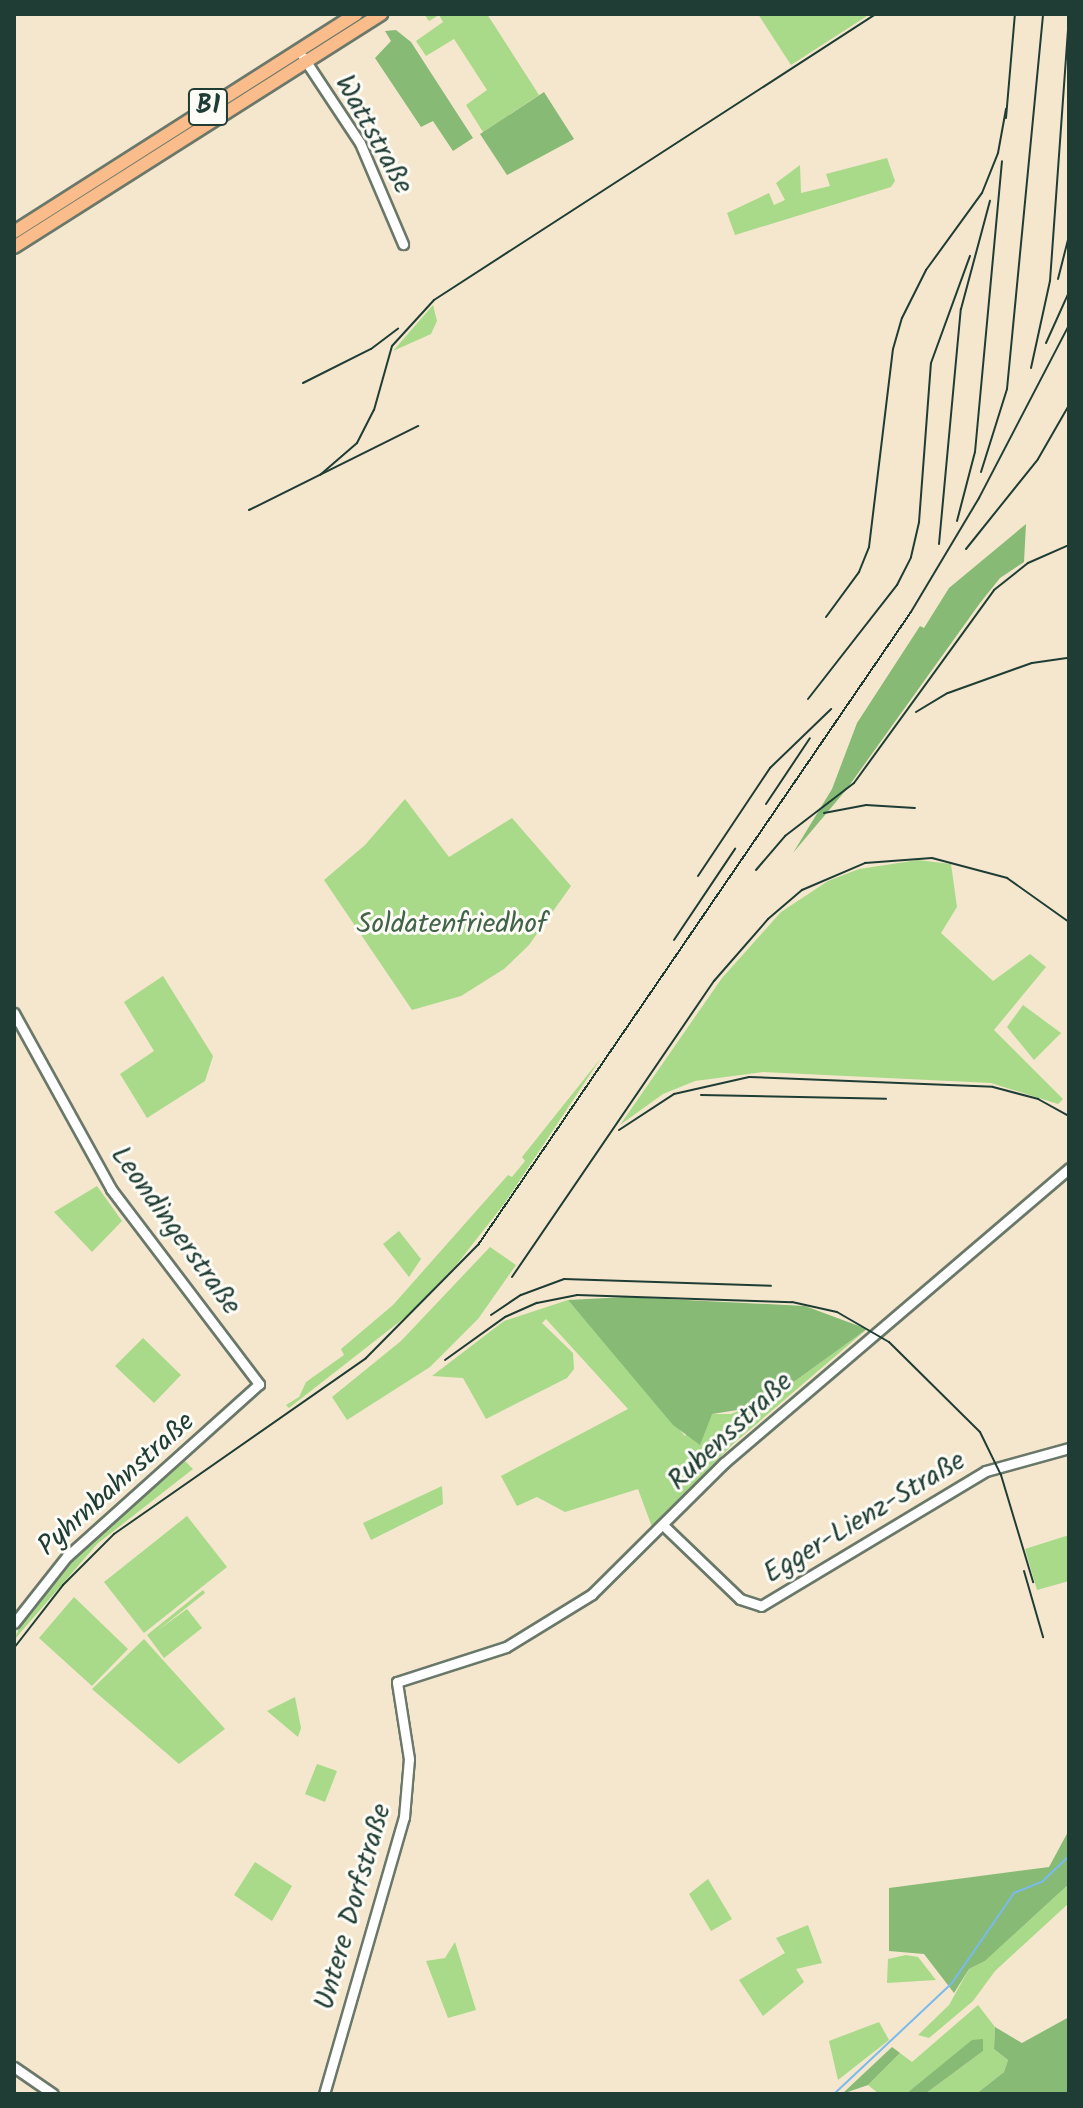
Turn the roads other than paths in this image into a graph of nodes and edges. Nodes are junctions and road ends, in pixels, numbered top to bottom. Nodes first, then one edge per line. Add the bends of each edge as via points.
1 (356, 14) edge
2 (381, 14) edge
3 (302, 55) junction
4 (120, 169) junction
5 (14, 232) edge
6 (403, 244) dead end
7 (14, 247) edge
8 (14, 1013) edge
9 (1069, 1168) edge
10 (259, 1388) joint
11 (1069, 1448) edge
12 (664, 1526) junction
13 (14, 1623) edge
14 (397, 1682) joint
15 (14, 2067) edge
16 (53, 2094) edge
17 (324, 2094) edge

1 - 3 main road, B1
2 - 3 main road, B1
3 - 4 main road, B1
3 - 6 street, Wattstraße via 363,148
4 - 5 main road, B1
4 - 7 main road, B1
8 - 10 street, Leondingerstraße via 111,1189 257,1377
9 - 12 street, Rubensstraße via 748,1442
10 - 13 street, Pyhrnbahnstraße via 67,1556
11 - 12 street, Egger-Lienz-Straße via 986,1471 761,1606 740,1599
12 - 14 street, Rubensstraße via 618,1572 554,1620 475,1660
14 - 17 street, Untere Dorfstraße via 409,1759 404,1817
15 - 16 street

